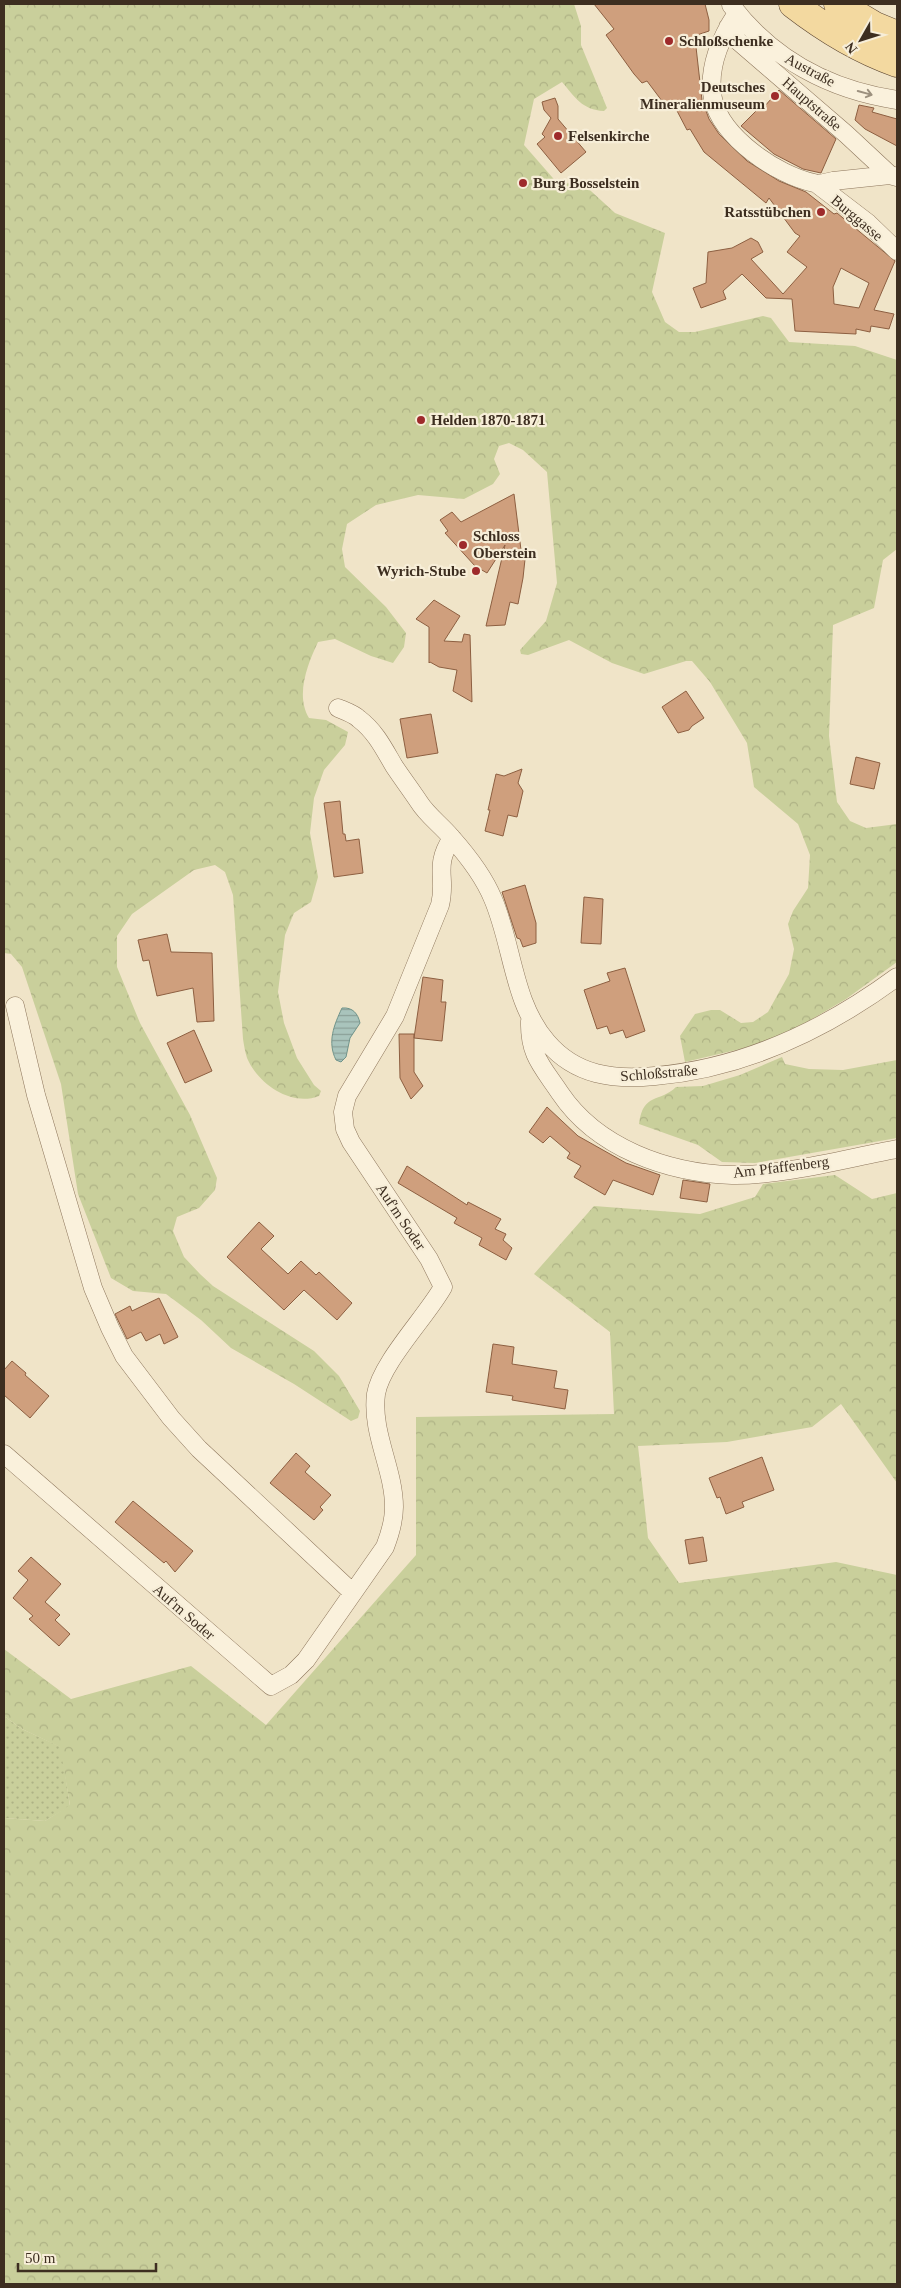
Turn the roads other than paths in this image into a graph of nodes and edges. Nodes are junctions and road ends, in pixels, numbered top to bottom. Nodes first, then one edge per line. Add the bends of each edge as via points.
1 (793, 4) edge
2 (838, 4) edge
3 (732, 15) edge
4 (897, 35) edge
5 (897, 63) edge
6 (897, 100) edge
7 (894, 176) edge
8 (816, 184) junction
9 (897, 251) edge
10 (338, 708) dead end
11 (452, 838) junction
12 (897, 977) edge
13 (15, 1006) dead end
14 (530, 1021) junction
15 (897, 1149) edge
16 (4, 1454) edge
17 (353, 1593) junction

1 - 5 main road via 821,25
2 - 4 main road
3 -> 6 street, Austraße via 772,48 812,74 842,87
3 - 7 street, Hauptstraße via 738,41
3 - 8 street via 714,68 712,85 717,110 738,139 762,160
7 - 8 street
8 - 9 street, Burggasse via 868,223
10 - 11 street, Schloßstraße via 358,718 374,734 421,806
11 - 14 street, Schloßstraße via 474,866 493,899
11 - 17 street, Auf'm Soder via 441,861 440,905 395,1016 358,1074 343,1112 351,1142 429,1260 443,1287 379,1382 376,1415 394,1506 392,1527 384,1548
12 - 14 street, Schloßstraße via 842,1014 762,1054 716,1067 668,1075 602,1076 580,1068 548,1044
13 - 17 street via 36,1095 84,1260 99,1304 124,1356 199,1449
14 - 15 street, Am Pfaffenberg via 533,1050 567,1104 600,1135 649,1159 733,1175 798,1168
16 - 17 street, Auf'm Soder via 271,1686 291,1675 306,1660

